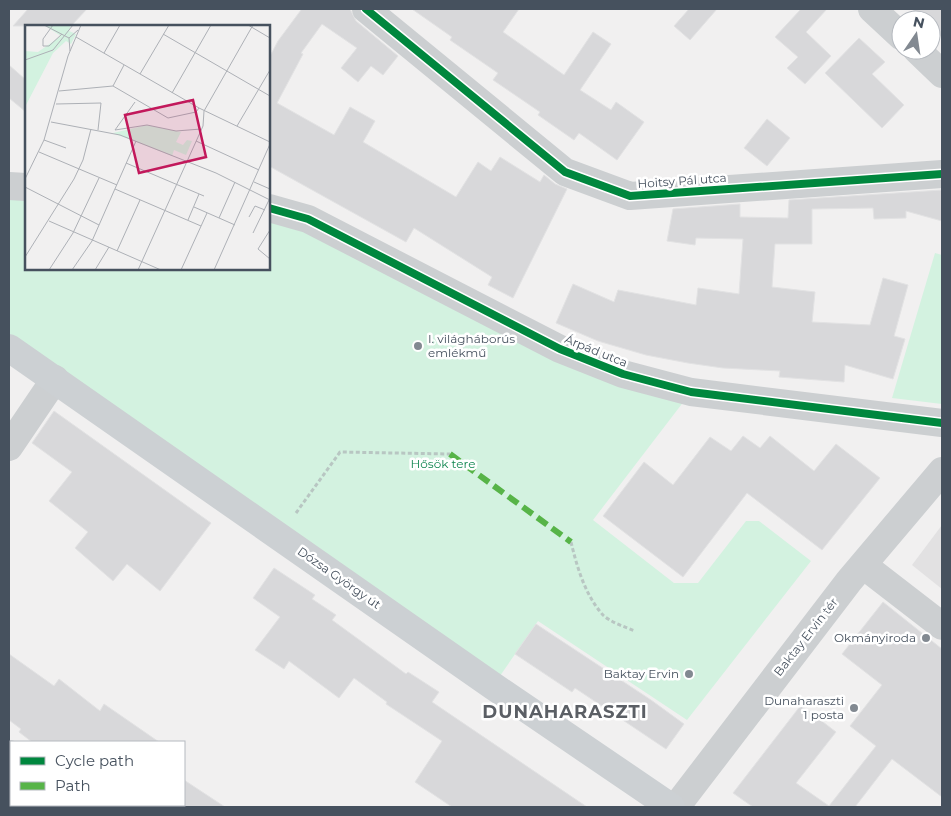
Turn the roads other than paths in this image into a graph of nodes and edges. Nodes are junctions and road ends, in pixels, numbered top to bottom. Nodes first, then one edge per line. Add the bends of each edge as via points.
1 (366, 9) edge
2 (872, 9) edge
3 (891, 27) edge
4 (927, 60) edge
5 (942, 74) edge
6 (942, 174) edge
7 (9, 186) edge
8 (25, 187) edge
9 (270, 208) edge
10 (9, 348) edge
11 (55, 379) junction
12 (942, 423) edge
13 (9, 447) edge
14 (942, 471) edge
15 (863, 565) junction
16 (942, 626) edge
17 (670, 807) edge
18 (676, 807) edge

1 - 6 street, Hoitsy Pál utca via 566,172 630,196
2 - 3 street
4 - 5 street
7 - 8 street
9 - 12 street, Árpád utca via 308,219 560,349 623,374 692,392
10 - 11 main road, Dózsa György út
11 - 13 street
11 - 17 main road, Dózsa György út
14 - 15 street, Baktay Ervin tér
15 - 16 street
15 - 18 street, Baktay Ervin tér

